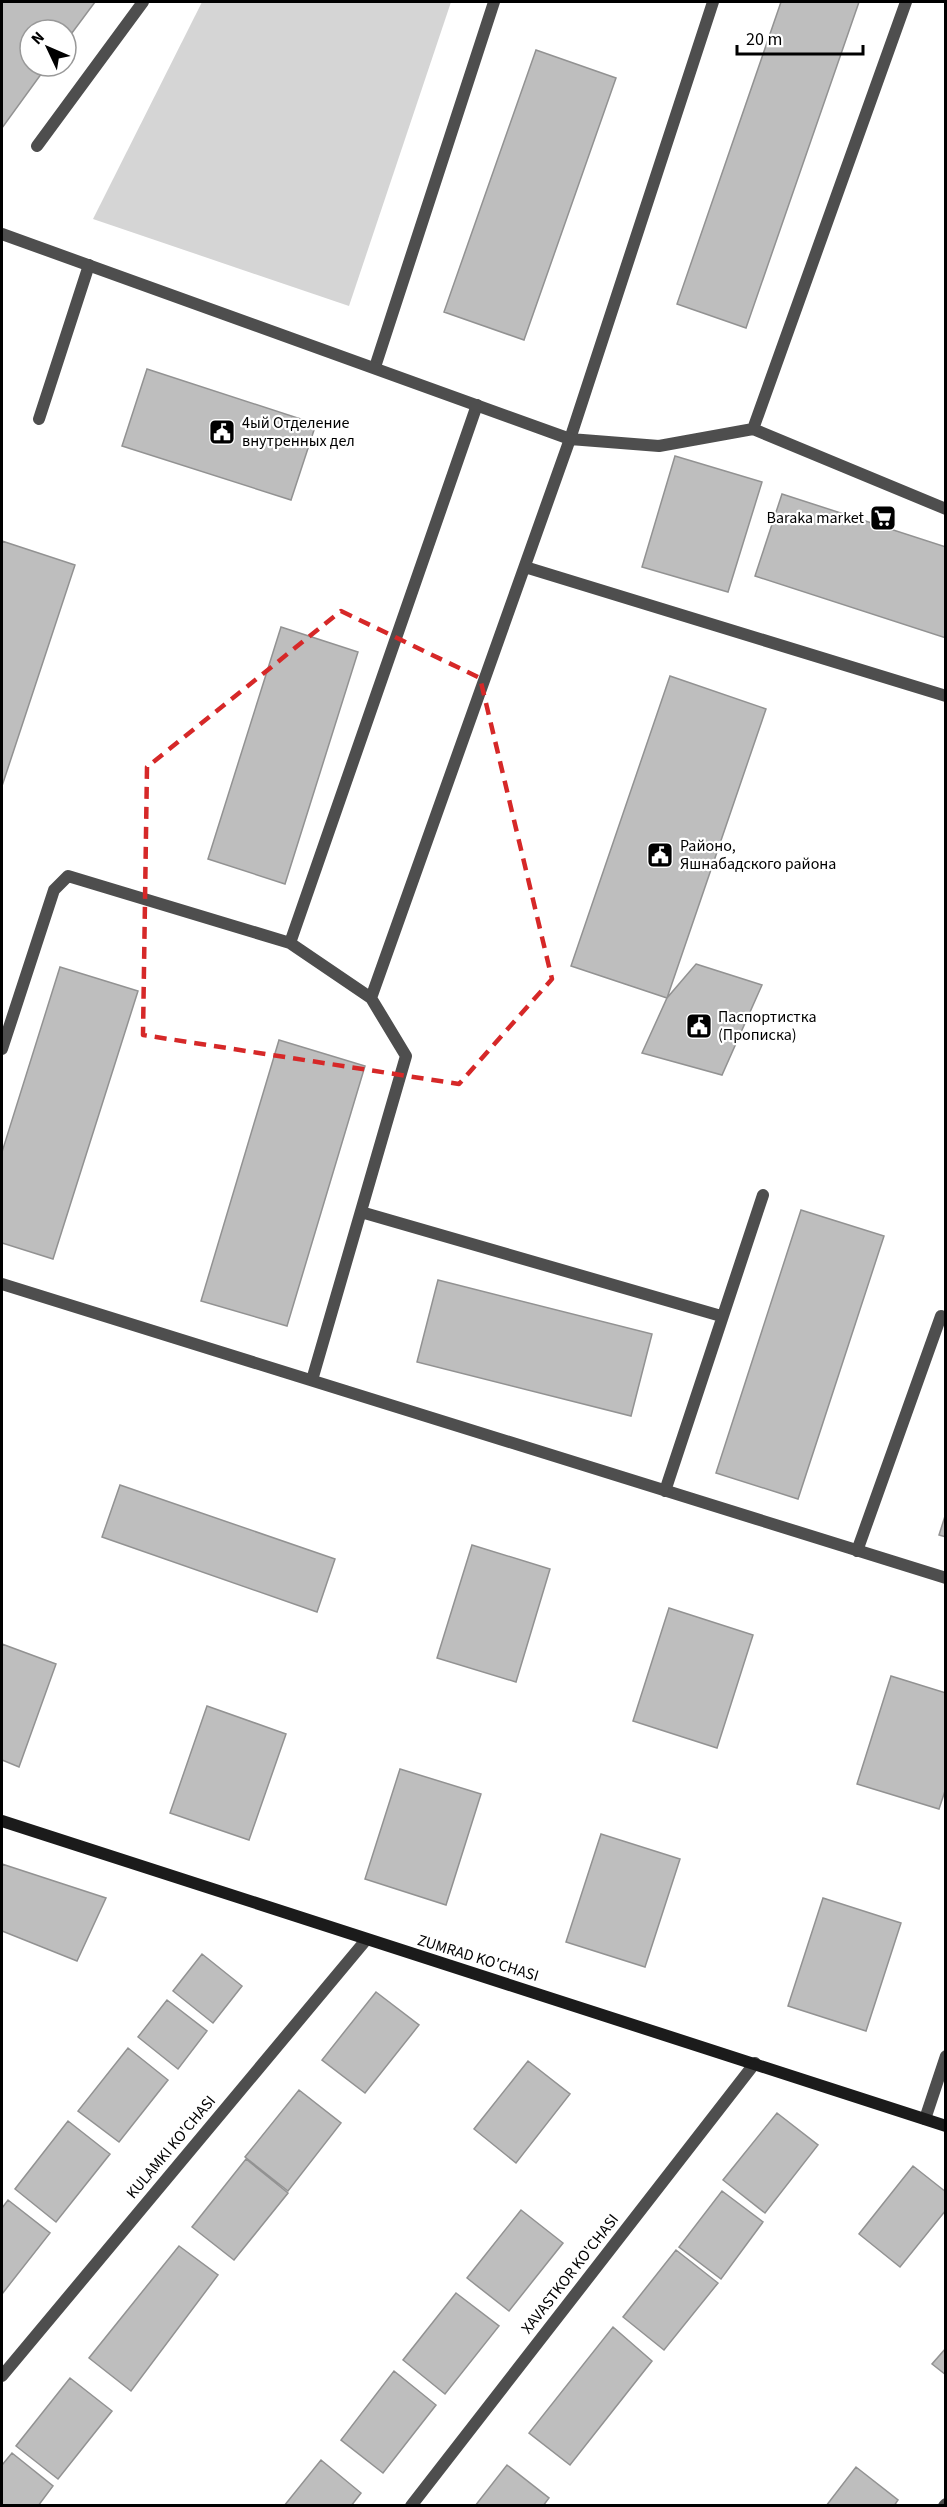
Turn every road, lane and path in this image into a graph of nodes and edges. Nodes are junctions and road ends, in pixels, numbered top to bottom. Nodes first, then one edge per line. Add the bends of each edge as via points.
1 (143, 2) edge
2 (494, 2) edge
3 (713, 2) edge
4 (906, 2) edge
5 (37, 146) dead end
6 (2, 234) edge
7 (89, 265) junction
8 (375, 367) junction
9 (477, 405) junction
10 (39, 419) dead end
11 (753, 429) junction
12 (570, 439) junction
13 (945, 509) edge
14 (525, 567) junction
15 (945, 696) edge
16 (290, 943) junction
17 (371, 998) junction
18 (2, 1049) edge
19 (763, 1195) dead end
20 (361, 1212) junction
21 (2, 1284) edge
22 (721, 1316) junction
23 (941, 1316) dead end
24 (312, 1380) junction
25 (665, 1491) junction
26 (856, 1551) junction
27 (945, 1578) edge
28 (2, 1821) edge
29 (366, 1940) junction
30 (945, 2056) edge
31 (755, 2062) junction
32 (925, 2119) junction
33 (945, 2126) edge
34 (2, 2376) edge
35 (411, 2505) edge

1 - 5 street
2 - 8 street
3 - 12 street
4 - 11 street
6 - 7 street
7 - 8 street
7 - 10 street
8 - 9 street
9 - 12 street
9 - 16 street
11 - 12 street via 659,446
11 - 13 street
12 - 14 street
14 - 15 street
14 - 17 street
16 - 17 street
16 - 18 street via 68,876 54,890
17 - 20 street via 406,1056
19 - 22 street
20 - 22 street
20 - 24 street
21 - 24 street
22 - 25 street
23 - 26 street
24 - 25 street
25 - 26 street
26 - 27 street
28 - 29 street, ZUMRAD KO'CHASI
29 - 31 street, ZUMRAD KO'CHASI
29 - 34 street, KULAMKI KO'CHASI
30 - 32 street
31 - 32 street, ZUMRAD KO'CHASI
31 - 35 street, XAVASTKOR KO'CHASI
32 - 33 street, ZUMRAD KO'CHASI

